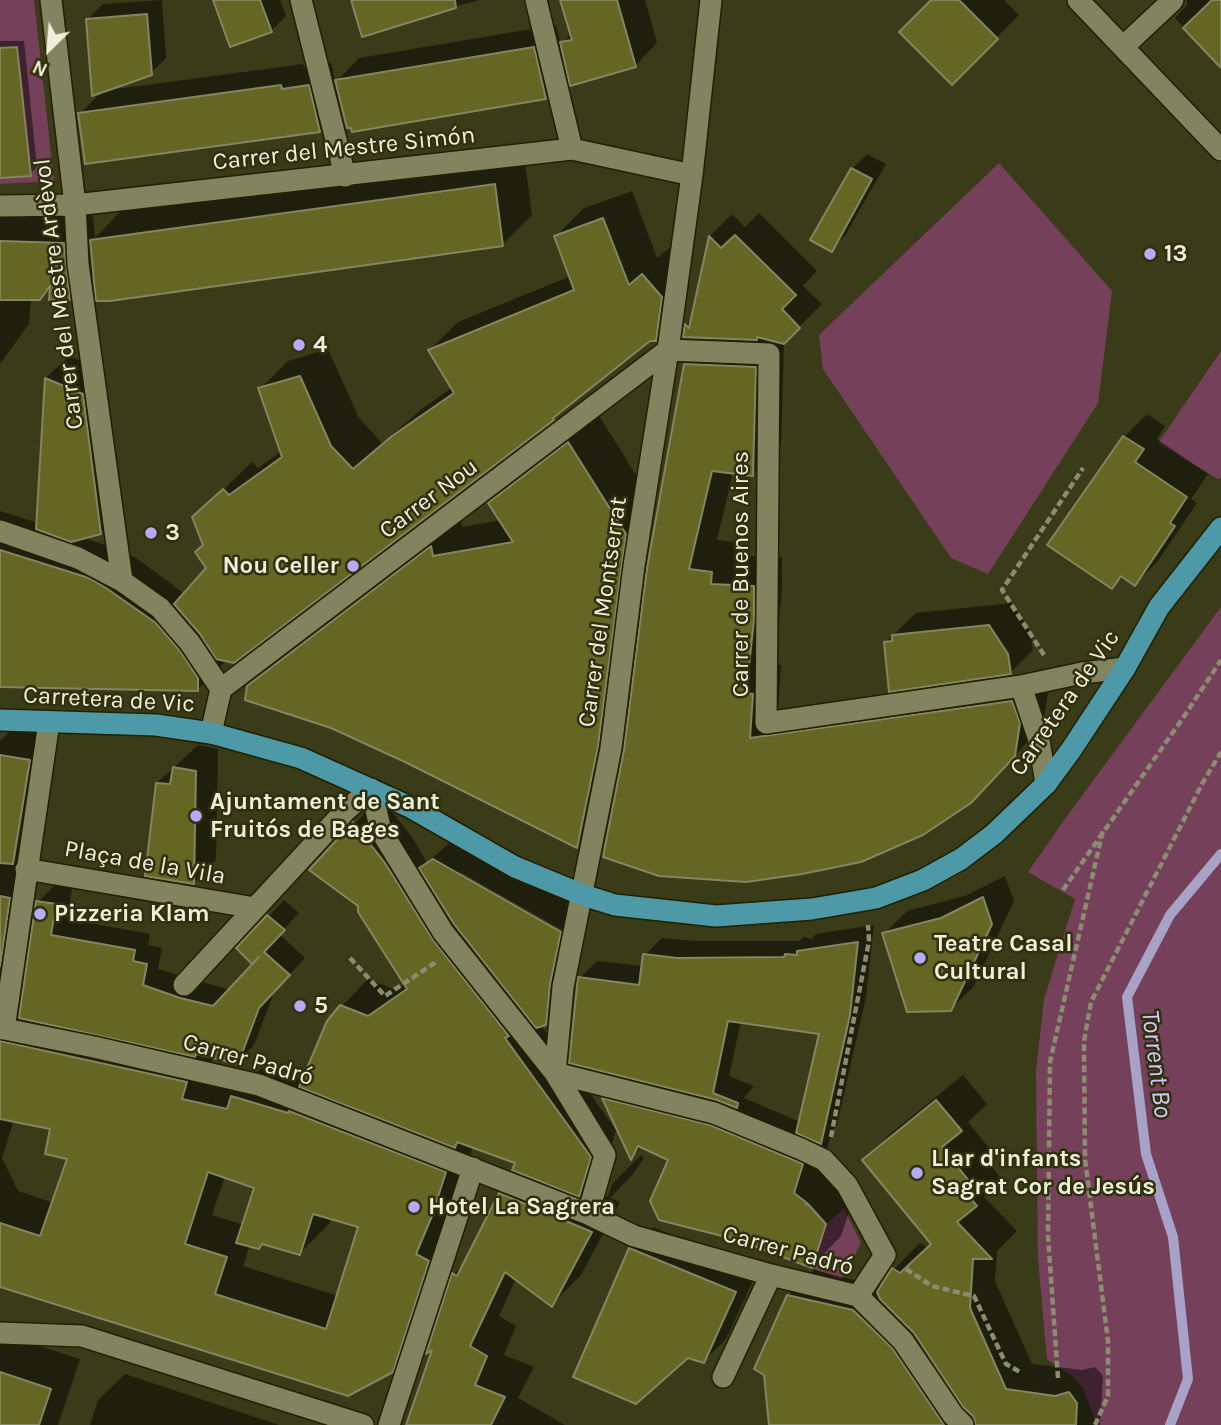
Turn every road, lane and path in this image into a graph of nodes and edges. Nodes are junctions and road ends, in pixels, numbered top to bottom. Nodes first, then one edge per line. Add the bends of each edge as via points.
1 (51, 0) edge
2 (301, 0) edge
3 (536, 0) edge
4 (710, 0) edge
5 (1078, 0) edge
6 (1173, 0) edge
7 (1123, 47) junction
8 (572, 149) junction
9 (1221, 150) edge
10 (692, 175) junction
11 (345, 176) junction
12 (75, 205) junction
13 (0, 206) edge
14 (668, 350) junction
15 (1083, 468) dead end
16 (1221, 528) edge
17 (0, 531) edge
18 (122, 581) junction
19 (1221, 660) edge
20 (1125, 668) junction
21 (1059, 678) junction
22 (1021, 686) junction
23 (221, 689) junction
24 (0, 720) edge
25 (49, 722) junction
26 (211, 733) junction
27 (1221, 752) edge
28 (1046, 784) junction
29 (371, 789) junction
30 (1103, 830) junction
31 (26, 869) junction
32 (1063, 890) dead end
33 (583, 895) junction
34 (868, 900) junction
35 (256, 908) junction
36 (456, 947) junction
37 (350, 958) dead end
38 (184, 985) dead end
39 (2, 1029) edge
40 (555, 1073) junction
41 (824, 1160) junction
42 (474, 1168) junction
43 (588, 1214) junction
44 (885, 1255) junction
45 (771, 1275) junction
46 (858, 1297) junction
47 (0, 1333) edge
48 (1020, 1372) dead end
49 (723, 1377) dead end
50 (1058, 1378) dead end
51 (363, 1425) edge
52 (389, 1425) edge
53 (963, 1425) edge
54 (1095, 1425) edge

1 - 12 street, Carrer del Mestre Ardèvol
2 - 11 street
3 - 8 street
4 - 10 street, Carrer del Montserrat
5 - 7 street
6 - 7 street
7 - 9 street
8 - 10 street, Carrer del Mestre Simón
8 - 11 street, Carrer del Mestre Simón
10 - 14 street, Carrer del Montserrat
11 - 12 street, Carrer del Mestre Simón
12 - 13 street, Carrer del Mestre Simón
12 - 18 street, Carrer del Mestre Ardèvol via 78,264
14 - 22 street, Carrer de Buenos Aires via 769,354 766,723
14 - 23 street, Carrer Nou
14 - 33 street, Carrer del Montserrat via 611,748
15 - 21 path via 1002,590
16 - 20 main road, Carretera de Vic via 1159,607
17 - 18 street via 78,558
18 - 23 street via 160,608
19 - 30 path
20 - 21 street, Carrer de Buenos Aires
20 - 28 main road, Carretera de Vic
21 - 22 street, Carrer de Buenos Aires
22 - 28 street via 1039,740
23 - 26 street
24 - 25 main road, Carretera de Vic
25 - 26 main road, Carretera de Vic via 142,724
25 - 31 street, Plaça de la Vila
26 - 29 main road, Carretera de Vic via 301,758
27 - 54 path via 1091,1002 1084,1041 1085,1159 1108,1341 1108,1396
28 - 34 main road, Carretera de Vic via 961,859 923,880
29 - 33 main road, Carretera de Vic via 515,867
29 - 35 street
29 - 36 street via 381,831
30 - 32 path
30 - 50 path via 1050,1062 1048,1236
31 - 35 street, Plaça de la Vila
31 - 39 street, Plaça de la Vila
33 - 34 main road, Carretera de Vic via 615,905 716,916
33 - 40 street, Carrer del Montserrat via 564,987
34 - 41 path via 869,941
35 - 38 street
36 - 37 path via 385,996
36 - 40 street
39 - 42 street, Carrer Padró via 260,1085
40 - 41 street via 714,1113
40 - 43 street via 605,1155
41 - 44 street via 847,1185
42 - 43 street, Carrer Padró
42 - 52 street
43 - 45 street, Carrer Padró via 634,1236
44 - 46 street
44 - 48 path via 932,1286 974,1296 1006,1364
45 - 46 street, Carrer Padró
45 - 49 street
46 - 53 street, Carrer Padró via 903,1341
47 - 51 street via 82,1336

